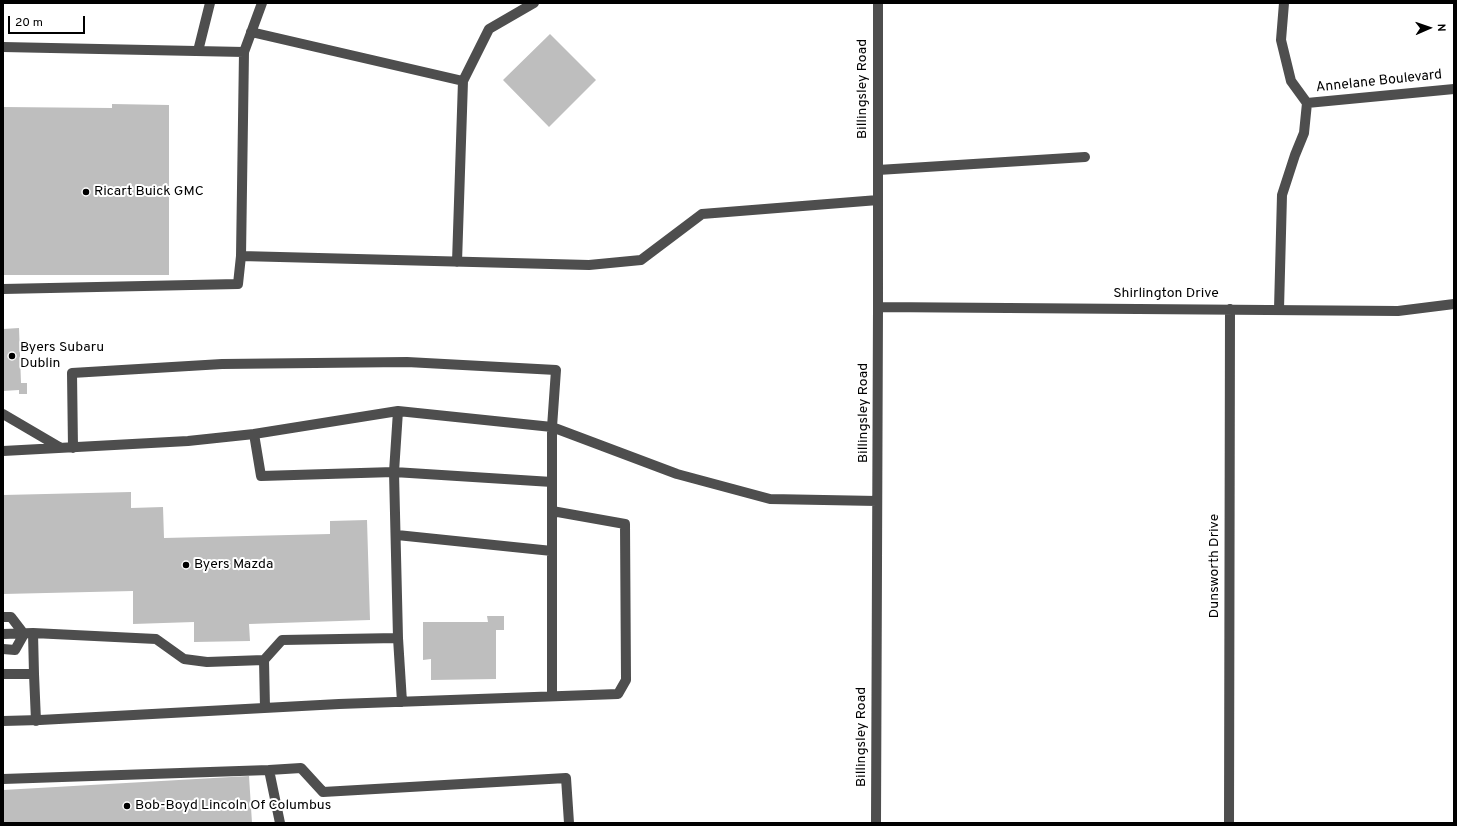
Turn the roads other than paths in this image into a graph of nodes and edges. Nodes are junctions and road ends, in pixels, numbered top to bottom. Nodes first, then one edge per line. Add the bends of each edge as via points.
1 (210, 3) edge
2 (262, 3) edge
3 (534, 3) edge
4 (878, 3) edge
5 (1284, 3) edge
6 (251, 32) junction
7 (3, 47) edge
8 (198, 51) junction
9 (244, 52) junction
10 (463, 81) junction
11 (1454, 89) edge
12 (1307, 103) junction
13 (1085, 158) dead end
14 (878, 170) junction
15 (878, 200) junction
16 (241, 256) junction
17 (457, 262) junction
18 (3, 289) edge
19 (1454, 304) edge
20 (878, 307) junction
21 (1230, 309) junction
22 (1279, 309) junction
23 (398, 411) junction
24 (3, 414) edge
25 (552, 427) junction
26 (254, 434) junction
27 (61, 448) junction
28 (74, 448) junction
29 (3, 451) edge
30 (394, 472) junction
31 (552, 482) junction
32 (877, 501) junction
33 (552, 511) junction
34 (397, 535) junction
35 (552, 551) junction
36 (3, 617) edge
37 (29, 633) junction
38 (3, 634) edge
39 (398, 638) junction
40 (3, 649) edge
41 (264, 660) junction
42 (3, 674) edge
43 (34, 674) junction
44 (552, 696) junction
45 (402, 702) junction
46 (265, 708) junction
47 (3, 721) edge
48 (36, 721) junction
49 (269, 770) junction
50 (3, 779) edge
51 (280, 823) edge
52 (570, 823) edge
53 (876, 823) edge
54 (1228, 823) edge

1 - 8 street
2 - 6 street
3 - 10 street via 489,29
4 - 14 street, Billingsley Road
5 - 12 street, Annelane Boulevard via 1282,40 1291,81
6 - 9 street
6 - 10 street
7 - 8 street
8 - 9 street
9 - 16 street
10 - 17 street
11 - 12 street, Annelane Boulevard
12 - 22 street, Annelane Boulevard via 1304,133 1282,196
13 - 14 street
14 - 15 street, Billingsley Road
15 - 17 street via 702,214 641,260 589,265
15 - 20 street, Billingsley Road
16 - 17 street
16 - 18 street via 238,284
19 - 22 street, Shirlington Drive via 1398,311
20 - 21 street, Shirlington Drive
20 - 32 street, Billingsley Road
21 - 22 street, Shirlington Drive
21 - 54 street, Dunsworth Drive
23 - 25 street
23 - 26 street
23 - 30 street
24 - 27 street
25 - 28 street via 556,370 407,362 222,364 72,373
25 - 31 street
25 - 32 street via 677,474 770,499
26 - 28 street
26 - 30 street via 261,476
27 - 28 street
27 - 29 street
30 - 31 street
30 - 34 street
31 - 33 street
32 - 53 street, Billingsley Road
33 - 35 street
33 - 44 street via 624,524 626,680 618,694
34 - 35 street
34 - 39 street
35 - 44 street
36 - 37 street via 11,617
37 - 38 street
37 - 40 street via 15,650
37 - 41 street via 156,639 184,659 207,662
37 - 43 street
39 - 41 street via 282,640
39 - 45 street
41 - 46 street
42 - 43 street
43 - 48 street
44 - 45 street
45 - 46 street
46 - 48 street
47 - 48 street
49 - 50 street
49 - 51 street
49 - 52 street via 301,768 323,792 566,778

